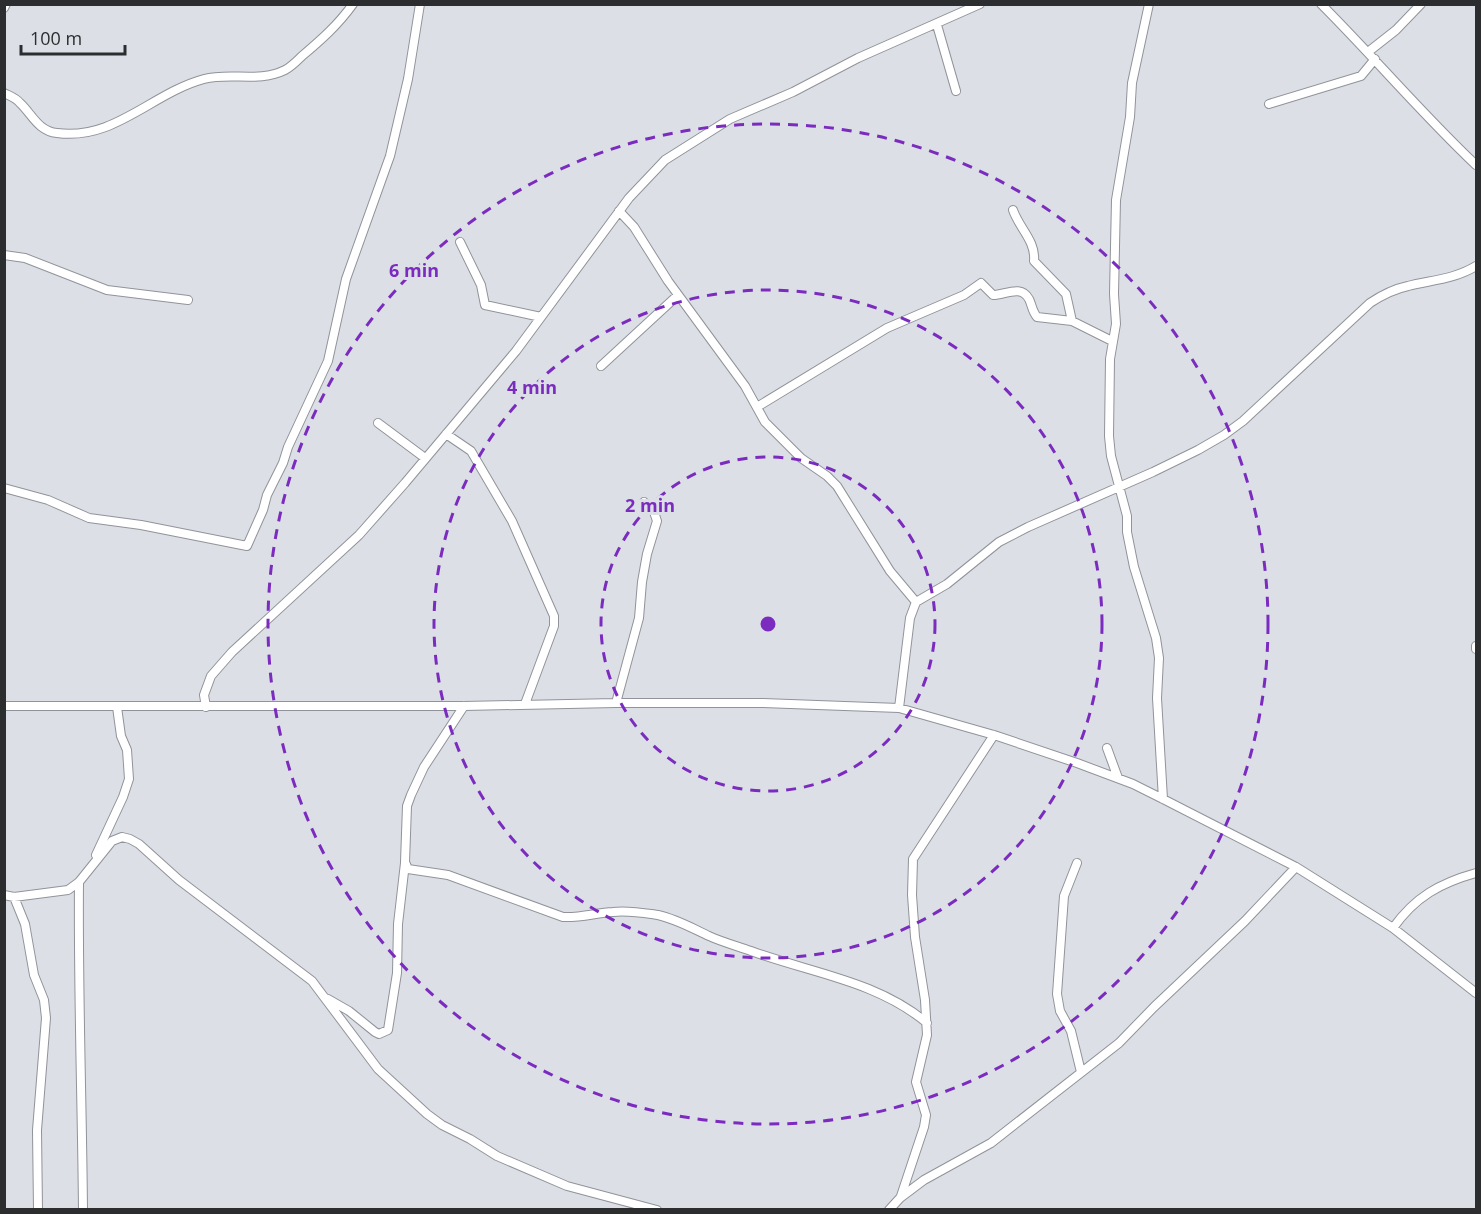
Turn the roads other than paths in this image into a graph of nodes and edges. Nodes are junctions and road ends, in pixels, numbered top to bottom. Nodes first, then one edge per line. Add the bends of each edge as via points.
1 (353, 4) edge
2 (420, 4) edge
3 (980, 4) edge
4 (1149, 4) edge
5 (1321, 4) edge
6 (1421, 4) edge
7 (937, 25) junction
8 (1368, 52) junction
9 (1375, 59) junction
10 (956, 91) dead end
11 (4, 93) edge
12 (1269, 104) dead end
13 (1476, 165) edge
14 (1013, 210) dead end
15 (619, 211) junction
16 (460, 242) dead end
17 (4, 255) edge
18 (1476, 267) edge
19 (678, 295) junction
20 (188, 300) dead end
21 (541, 317) junction
22 (1072, 321) junction
23 (1112, 341) junction
24 (601, 366) dead end
25 (757, 408) junction
26 (378, 423) dead end
27 (446, 434) junction
28 (425, 459) junction
29 (4, 488) edge
30 (1119, 488) junction
31 (644, 502) dead end
32 (916, 602) junction
33 (616, 703) junction
34 (525, 704) junction
35 (4, 706) edge
36 (117, 706) junction
37 (464, 706) junction
38 (206, 707) junction
39 (899, 708) junction
40 (994, 735) junction
41 (1107, 748) dead end
42 (1118, 778) junction
43 (1164, 798) junction
44 (107, 832) junction
45 (116, 838) junction
46 (405, 862) junction
47 (1077, 863) dead end
48 (1296, 867) junction
49 (90, 868) junction
50 (1476, 873) edge
51 (79, 882) junction
52 (4, 895) edge
53 (14, 897) junction
54 (1393, 928) junction
55 (1476, 993) edge
56 (325, 997) junction
57 (927, 1023) junction
58 (1081, 1072) junction
59 (900, 1198) junction
60 (38, 1209) edge
61 (83, 1209) edge
62 (657, 1209) edge
63 (889, 1209) edge

1 - 11 street via 322,41 285,70 262,78 233,76 186,85 110,127 56,134 38,124 18,100
2 - 29 street via 390,156 346,279 328,361 247,546 89,518 48,500
3 - 7 street
4 - 23 street via 1132,82 1116,200 1116,324
5 - 8 street
6 - 8 street
7 - 10 street
7 - 15 street via 730,119 665,160
8 - 9 street
9 - 12 street via 1361,76
9 - 13 street
14 - 22 street via 1035,249 1034,261 1066,294
15 - 19 street via 634,226
15 - 21 street
16 - 21 street via 482,285 485,304
17 - 20 street via 24,258 106,290
18 - 30 street via 1457,276 1386,293 1370,303 1230,430
19 - 24 street
19 - 25 street
21 - 27 street
22 - 23 street
22 - 25 street via 1041,318 1034,314 1023,292 996,295 981,283 964,295 886,328
23 - 30 street via 1109,436
25 - 32 street via 765,422 801,458 837,486 890,570
26 - 28 street
27 - 28 street
27 - 34 street via 471,451 512,521 554,616 554,626
28 - 38 street via 359,535 232,652 205,687
30 - 32 street via 999,542 947,584
30 - 43 street via 1134,567 1159,658 1157,698
31 - 33 street via 657,521 647,554 639,618
32 - 39 street via 910,618
33 - 34 street
33 - 39 street
34 - 37 street
35 - 36 street
36 - 38 street
36 - 44 street via 129,779
37 - 38 street
37 - 46 street via 424,767 406,806
39 - 40 street
40 - 42 street
40 - 57 street via 913,859 915,937
41 - 42 street
42 - 43 street
43 - 48 street
44 - 45 street
44 - 49 street
45 - 49 street
45 - 56 street via 139,844 179,880 312,981
46 - 56 street via 397,973 388,1030 375,1032
46 - 57 street via 413,871 448,875 563,917 615,911 659,915 756,953 889,996
47 - 58 street via 1064,896 1057,994 1059,1011 1071,1031
48 - 54 street
48 - 58 street via 1119,1043
49 - 51 street
50 - 54 street via 1432,891 1406,909
51 - 53 street via 56,893
51 - 61 street
52 - 53 street
53 - 60 street via 25,924 46,1018 37,1130
54 - 55 street
56 - 62 street via 378,1069 442,1125 497,1156 567,1186
57 - 59 street via 916,1082 926,1116
58 - 59 street via 991,1143
59 - 63 street

